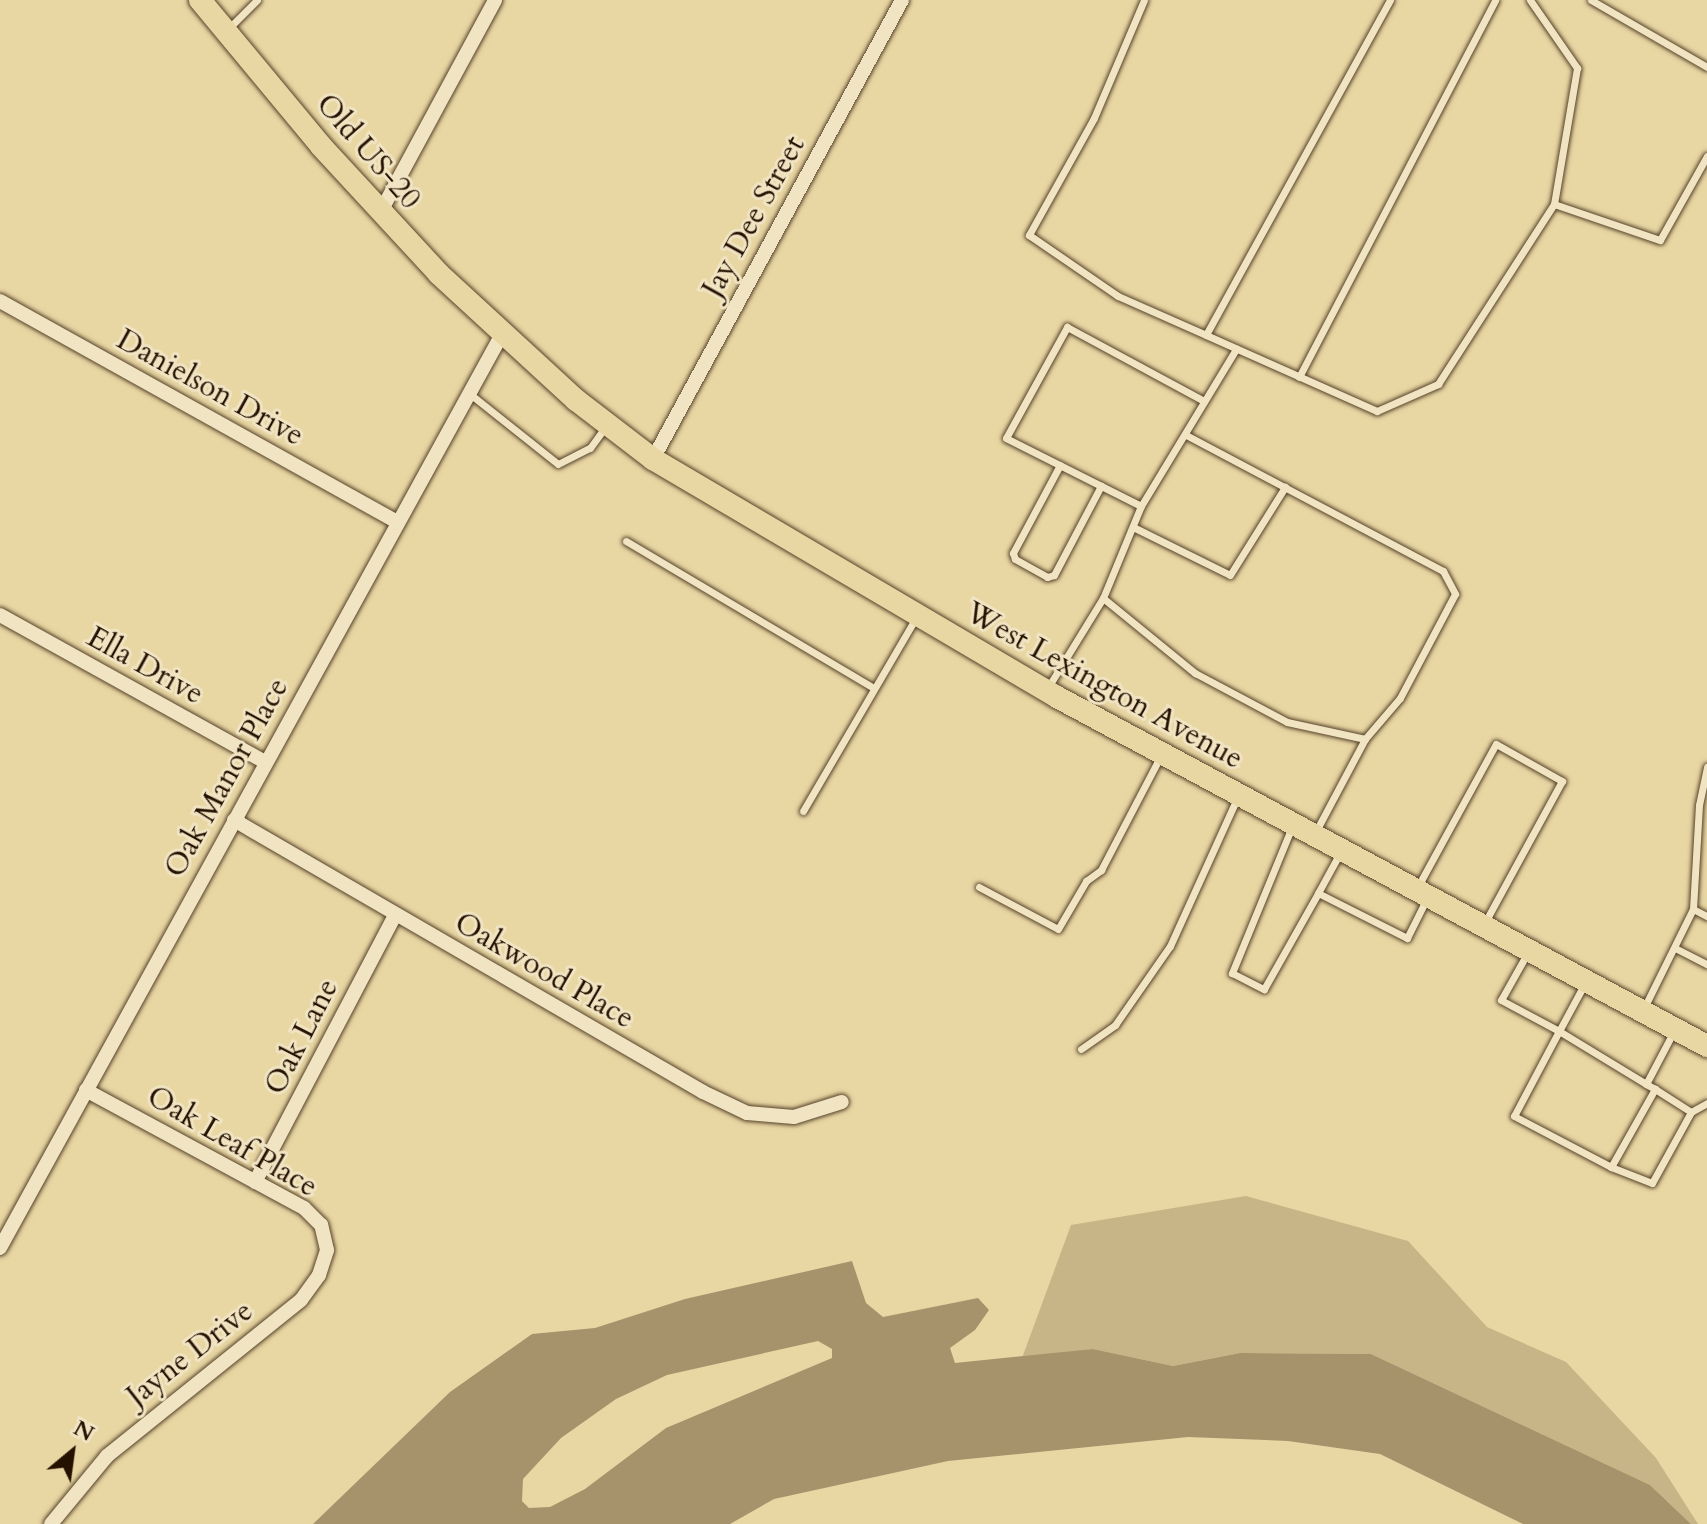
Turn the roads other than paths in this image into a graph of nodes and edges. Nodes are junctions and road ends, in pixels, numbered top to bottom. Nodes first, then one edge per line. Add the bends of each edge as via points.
1 (200, 0) edge
2 (257, 0) edge
3 (495, 0) edge
4 (902, 0) edge
5 (1144, 0) edge
6 (1390, 0) edge
7 (1495, 0) edge
8 (1530, 0) edge
9 (1591, 0) edge
10 (226, 31) junction
11 (1707, 67) edge
12 (1707, 156) edge
13 (1554, 204) junction
14 (380, 213) junction
15 (0, 301) edge
16 (502, 334) junction
17 (1206, 335) junction
18 (1236, 349) junction
19 (1299, 377) junction
20 (468, 393) junction
21 (1204, 401) junction
22 (607, 425) junction
23 (1186, 435) junction
24 (653, 459) junction
25 (1060, 465) junction
26 (1101, 486) junction
27 (1285, 487) junction
28 (1141, 506) junction
29 (395, 521) junction
30 (1133, 527) junction
31 (626, 541) dead end
32 (1103, 598) junction
33 (0, 615) edge
34 (916, 617) junction
35 (874, 688) junction
36 (1046, 690) junction
37 (1365, 739) junction
38 (1162, 753) junction
39 (265, 762) junction
40 (1707, 767) edge
41 (1239, 794) junction
42 (803, 811) dead end
43 (234, 820) junction
44 (1293, 824) junction
45 (1314, 835) junction
46 (1704, 845) edge
47 (1342, 850) junction
48 (979, 887) dead end
49 (1318, 893) junction
50 (1422, 893) junction
51 (1693, 909) junction
52 (395, 915) junction
53 (1707, 916) edge
54 (1483, 926) junction
55 (1675, 948) junction
56 (1529, 951) junction
57 (1707, 964) edge
58 (1586, 981) junction
59 (1642, 1012) junction
60 (1675, 1029) junction
61 (1559, 1031) junction
62 (1705, 1041) edge
63 (1081, 1049) dead end
64 (1646, 1084) junction
65 (1655, 1089) junction
66 (86, 1090) junction
67 (842, 1102) dead end
68 (1707, 1103) edge
69 (1691, 1112) junction
70 (1611, 1167) junction
71 (255, 1182) junction
72 (0, 1248) edge
73 (301, 1300) joint
74 (51, 1524) edge

1 - 10 main road, Old US-20
2 - 10 lane
3 - 14 street
4 - 24 street, Jay Dee Street
5 - 17 lane via 1094,118 1029,235 1118,296
6 - 17 lane
7 - 19 lane
8 - 13 lane via 1577,68
9 - 11 lane
10 - 14 main road, Old US-20
12 - 13 lane via 1660,240
13 - 19 lane via 1438,384 1377,411
14 - 16 main road, Old US-20
15 - 29 street, Danielson Drive
16 - 20 street, Oak Manor Place
16 - 22 main road, West Lexington Avenue
17 - 18 lane
18 - 19 lane
18 - 21 lane
20 - 22 lane via 558,464 590,448
20 - 29 street, Oak Manor Place
21 - 23 lane
21 - 25 lane via 1067,327 1006,438
22 - 24 main road, West Lexington Avenue
23 - 27 lane
23 - 28 lane
24 - 34 main road, West Lexington Avenue
25 - 26 lane
25 - 26 lane via 1013,553 1047,577 1054,575
26 - 28 lane
27 - 30 lane via 1230,575
27 - 37 lane via 1443,571 1455,594 1400,698
28 - 30 lane
29 - 39 street, Oak Manor Place
30 - 32 lane
31 - 35 lane
32 - 36 lane
32 - 37 lane via 1195,673 1287,722
33 - 39 street, Ella Drive
34 - 35 lane
34 - 36 main road, West Lexington Avenue
35 - 42 lane
36 - 38 main road, West Lexington Avenue
37 - 45 lane
38 - 41 main road, West Lexington Avenue
38 - 48 lane via 1101,870 1086,881 1058,929
39 - 43 street, Oak Manor Place
40 - 46 lane via 1699,805
41 - 44 main road, West Lexington Avenue
41 - 63 lane via 1170,946 1115,1025
43 - 52 street, Oakwood Place
43 - 66 street, Oak Manor Place
44 - 45 main road, West Lexington Avenue
44 - 49 lane via 1232,973 1264,989
45 - 47 main road, West Lexington Avenue
46 - 51 lane
47 - 49 lane
47 - 50 main road, West Lexington Avenue
49 - 50 lane via 1407,938
50 - 54 main road, West Lexington Avenue
50 - 54 lane via 1496,744 1562,781
51 - 53 lane
51 - 55 lane
52 - 67 street, Oakwood Place via 747,1113 794,1117
52 - 71 street, Oak Lane
54 - 56 main road, West Lexington Avenue
55 - 57 lane
55 - 59 lane
56 - 58 main road, West Lexington Avenue
56 - 61 lane via 1501,1000
58 - 59 main road, West Lexington Avenue
58 - 61 lane
59 - 60 main road, West Lexington Avenue
60 - 62 main road, West Lexington Avenue
60 - 64 lane
61 - 64 lane
61 - 70 lane via 1514,1116
64 - 65 lane
65 - 69 lane
65 - 70 lane
66 - 71 street, Oak Leaf Place
66 - 72 street, Oak Manor Place
68 - 69 lane
69 - 70 lane via 1652,1183
71 - 73 street, Oak Leaf Place via 304,1208 321,1225 327,1250 319,1275
73 - 74 street, Jayne Drive via 107,1456

